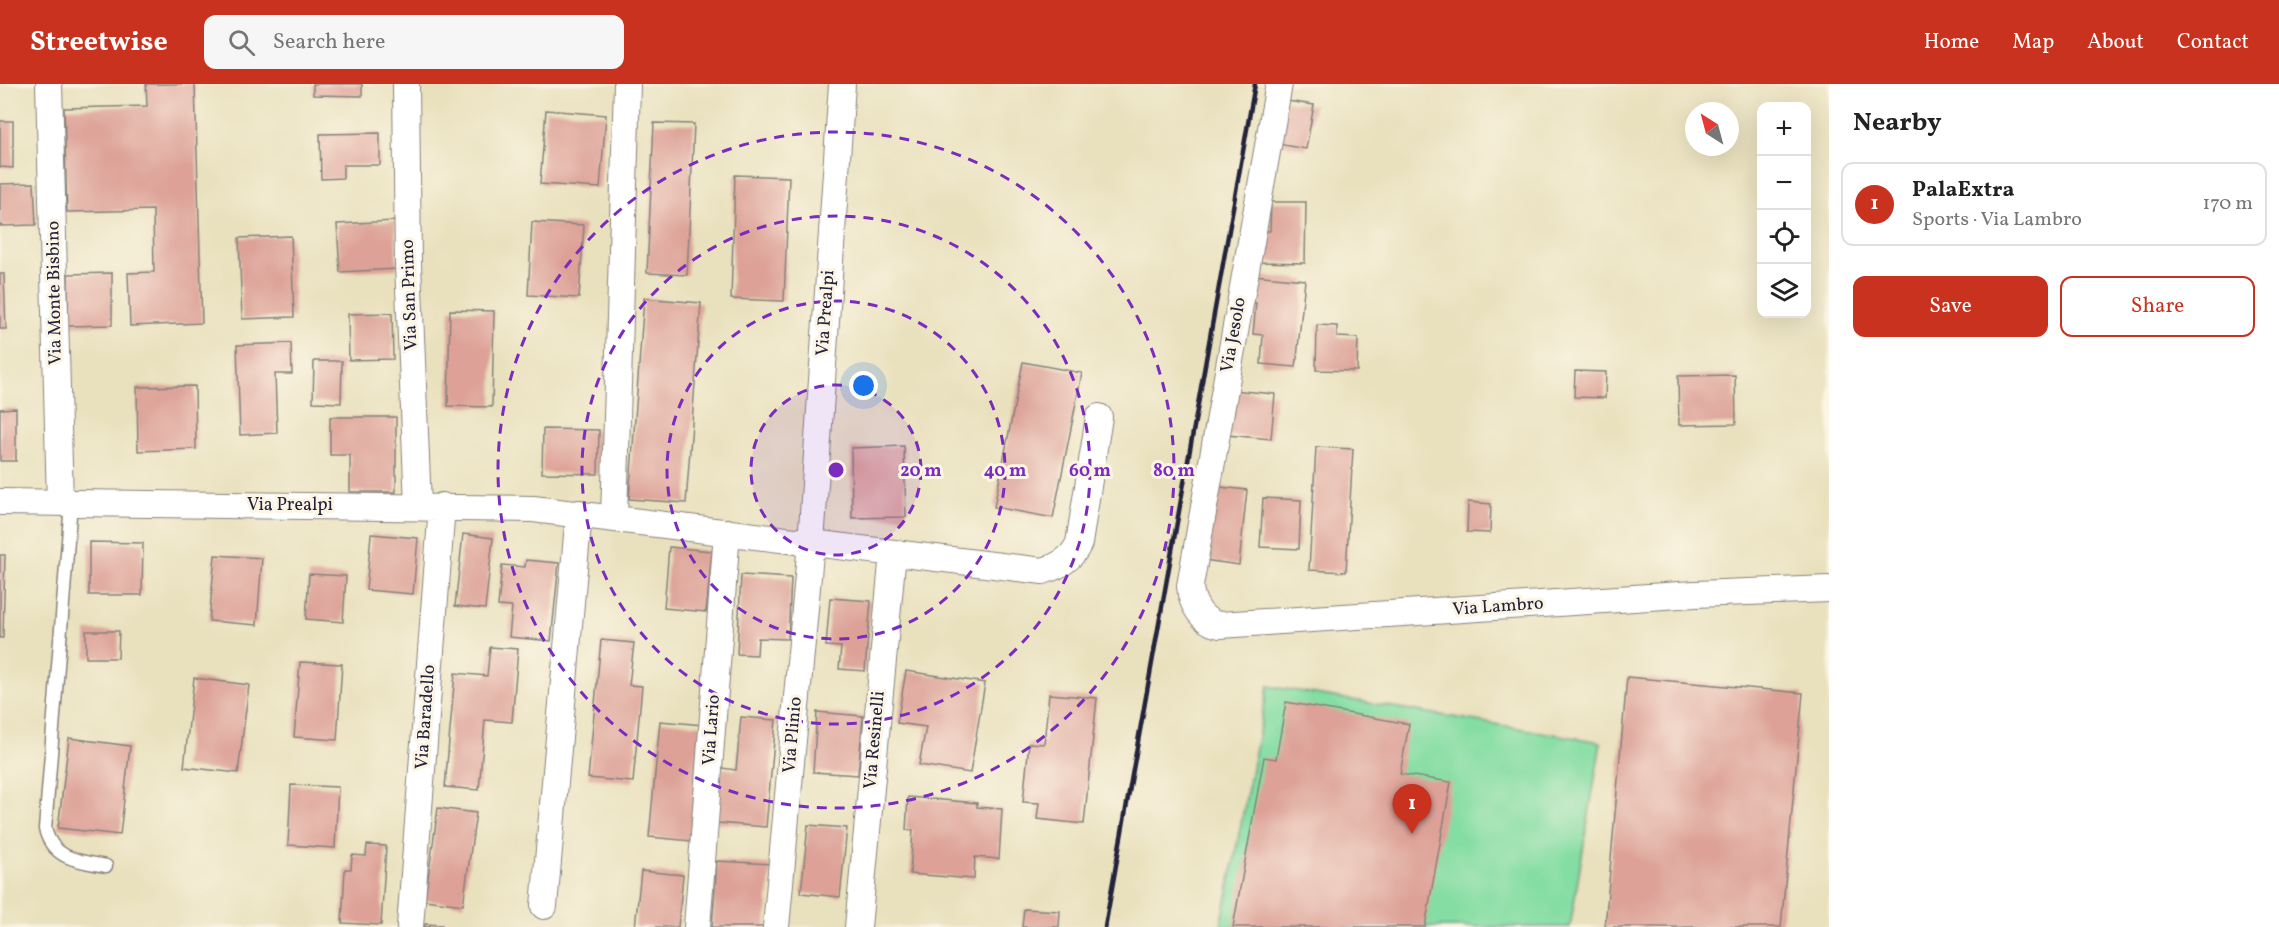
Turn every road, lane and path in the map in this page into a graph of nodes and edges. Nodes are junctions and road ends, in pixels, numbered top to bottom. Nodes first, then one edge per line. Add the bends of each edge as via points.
1 (50, 84) edge
2 (406, 84) edge
3 (627, 84) edge
4 (842, 84) edge
5 (1279, 84) edge
6 (1099, 417) dead end
7 (0, 502) edge
8 (66, 503) junction
9 (430, 506) junction
10 (579, 513) junction
11 (614, 518) junction
12 (727, 532) junction
13 (811, 543) junction
14 (892, 553) junction
15 (1190, 586) joint
16 (1829, 589) edge
17 (106, 866) dead end
18 (544, 906) dead end
19 (410, 927) edge
20 (697, 927) edge
21 (776, 927) edge
22 (858, 927) edge

1 - 8 street, Via Monte Bisbino
2 - 9 street, Via San Primo via 408,264
3 - 11 street
4 - 13 street, Via Prealpi
5 - 15 street, Via Jesolo
6 - 14 street, Via Prealpi via 1080,537 1073,554 1062,563 1043,571 1028,571
7 - 8 street, Via Prealpi
8 - 9 street, Via Prealpi
8 - 17 lane via 45,829 51,846 66,858
9 - 10 street, Via Prealpi
9 - 19 street, Via Baradello
10 - 11 street, Via Prealpi
10 - 18 street
11 - 12 street, Via Prealpi
12 - 13 street, Via Prealpi
12 - 20 street, Via Lario
13 - 14 street, Via Prealpi
13 - 21 street, Via Plinio
14 - 22 street, Via Resinelli
15 - 16 street, Via Lambro via 1200,613 1220,625

